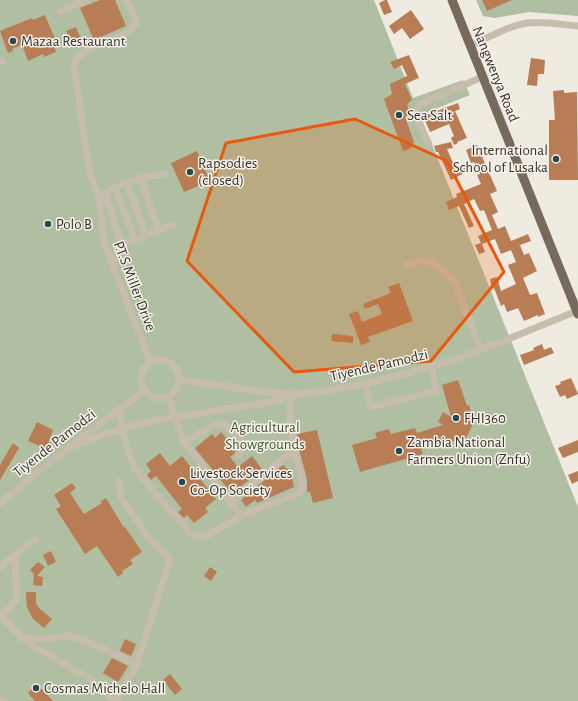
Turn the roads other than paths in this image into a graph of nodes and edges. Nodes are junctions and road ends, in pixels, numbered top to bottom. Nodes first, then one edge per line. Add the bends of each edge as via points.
1 (86, 0) edge
2 (126, 0) edge
3 (452, 0) edge
4 (61, 11) dead end
5 (578, 26) edge
6 (470, 46) junction
7 (482, 77) junction
8 (429, 144) dead end
9 (164, 174) dead end
10 (141, 179) junction
11 (127, 184) junction
12 (115, 188) junction
13 (105, 194) junction
14 (100, 200) junction
15 (173, 225) dead end
16 (159, 230) junction
17 (146, 235) junction
18 (135, 240) junction
19 (122, 246) junction
20 (111, 262) junction
21 (407, 265) dead end
22 (577, 312) edge
23 (481, 350) junction
24 (151, 363) junction
25 (432, 367) junction
26 (179, 380) junction
27 (366, 384) junction
28 (145, 391) junction
29 (290, 395) junction
30 (169, 396) junction
31 (118, 410) junction
32 (175, 418) junction
33 (122, 429) junction
34 (184, 442) junction
35 (70, 448) junction
36 (294, 450) junction
37 (239, 456) dead end
38 (119, 481) dead end
39 (230, 502) junction
40 (0, 503) edge
41 (241, 516) junction
42 (35, 540) dead end
43 (16, 554) junction
44 (0, 567) edge
45 (0, 616) edge
46 (22, 638) junction
47 (137, 664) junction
48 (0, 699) edge
49 (4, 701) edge
50 (116, 701) edge

1 - 4 street
2 - 14 street, P.T.S Miller Drive via 135,17 136,24 133,29 84,52 76,59 74,66 89,170
3 - 6 main road, Nangwenya Road
5 - 6 street via 527,23
6 - 7 main road, Nangwenya Road
7 - 8 street via 420,105 416,110 416,116
7 - 22 main road, Nangwenya Road
9 - 10 street
10 - 11 street
10 - 16 street
11 - 12 street
11 - 17 street
12 - 13 street
12 - 18 street
13 - 14 street
13 - 19 street
14 - 20 street, P.T.S Miller Drive via 104,243
15 - 16 street
16 - 17 street
17 - 18 street
18 - 19 street
19 - 20 street
20 - 24 street, P.T.S Miller Drive
21 - 23 street via 424,260 438,267 455,283
22 - 23 street, Tiyende Pamodzi
23 - 25 street, Tiyende Pamodzi
24 - 26 street via 170,363 178,372
24 - 28 street via 145,368 142,376
25 - 27 street, Tiyende Pamodzi
25 - 27 street via 436,390 370,408
26 - 29 street, Tiyende Pamodzi
26 - 30 street via 177,388
27 - 29 street, Tiyende Pamodzi
28 - 30 street via 151,396
28 - 31 street, Tiyende Pamodzi
29 - 32 street via 277,401
29 - 36 street
30 - 32 street
31 - 33 street
31 - 35 street, Tiyende Pamodzi
32 - 33 street
32 - 34 street
33 - 35 street via 102,434
33 - 41 street via 134,468 190,533 203,538
34 - 37 street via 214,425 224,424 243,446
34 - 39 street
35 - 40 street, Tiyende Pamodzi
36 - 39 street
36 - 41 street via 302,478 299,493
38 - 47 street via 121,498 151,541 170,559
39 - 41 street
42 - 43 street
43 - 44 street
43 - 45 street via 16,599
45 - 46 street
46 - 47 street via 47,639 68,636 82,639
46 - 50 street via 91,679
47 - 50 street
48 - 49 street

